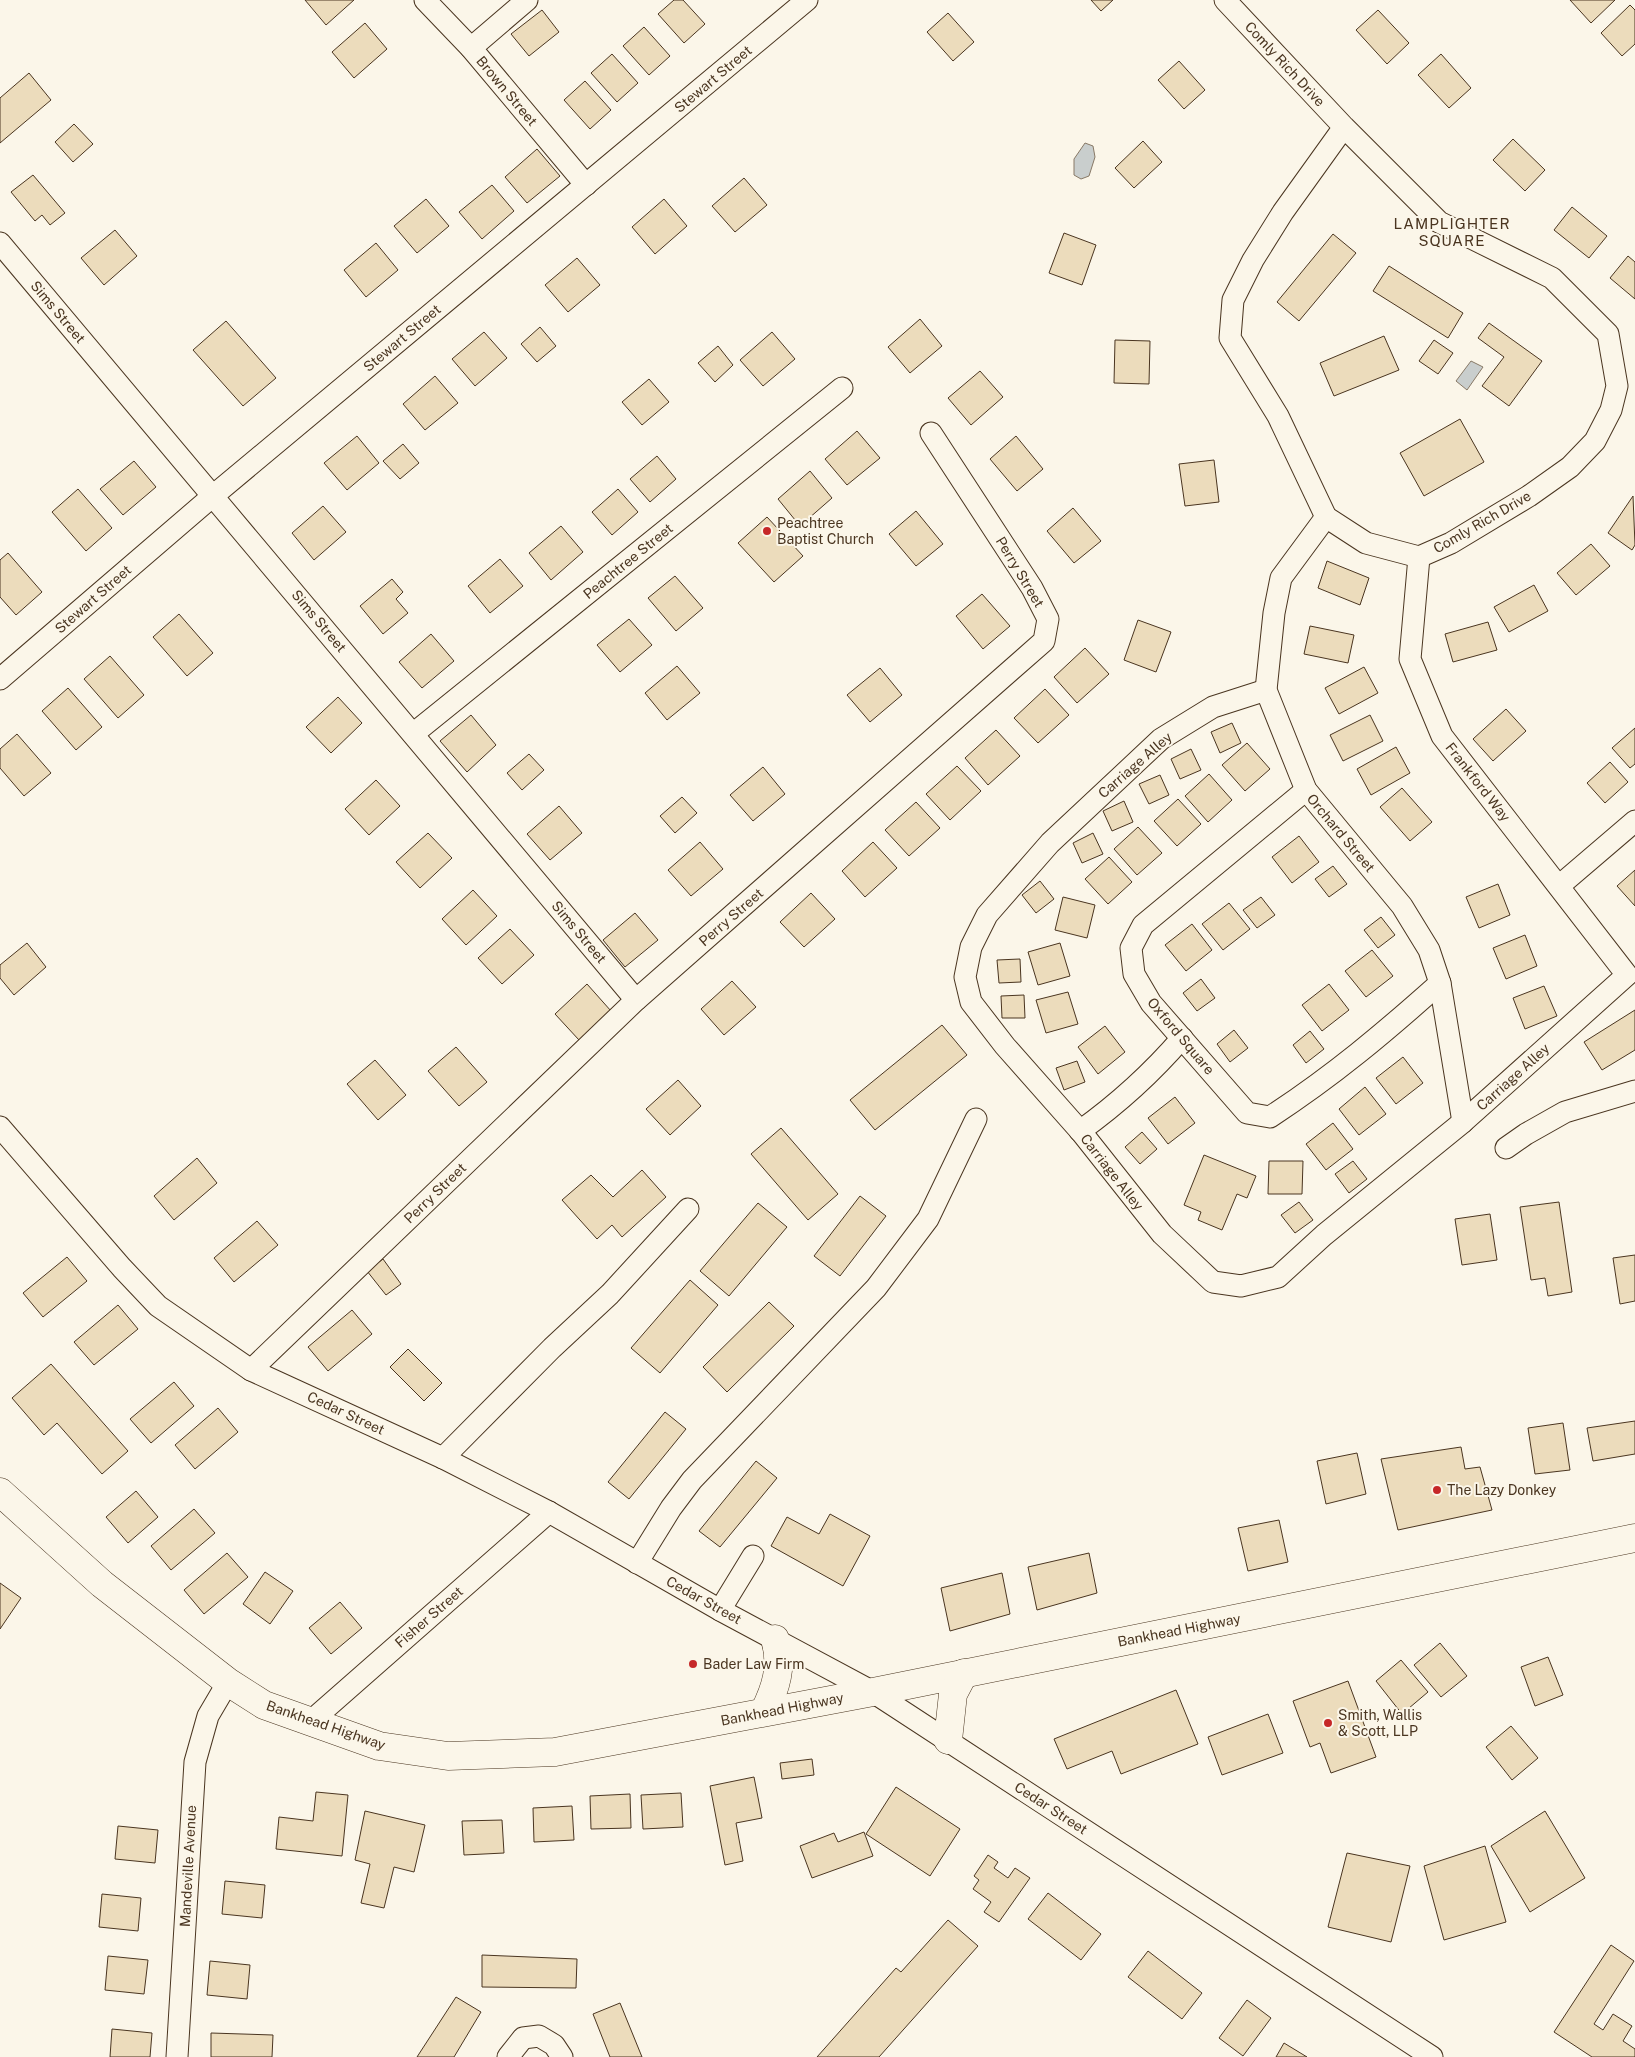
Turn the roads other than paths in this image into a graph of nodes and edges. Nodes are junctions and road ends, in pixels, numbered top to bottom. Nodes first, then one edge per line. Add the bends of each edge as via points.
1 (425, 0) edge
2 (526, 0) edge
3 (807, 0) edge
4 (1226, 0) edge
5 (471, 48) junction
6 (1344, 127) junction
7 (586, 185) junction
8 (0, 244) edge
9 (842, 388) dead end
10 (931, 433) dead end
11 (214, 495) junction
12 (1326, 517) junction
13 (1419, 557) junction
14 (0, 679) edge
15 (1266, 690) junction
16 (413, 734) junction
17 (1306, 790) junction
18 (1635, 821) edge
19 (1559, 886) junction
20 (1628, 975) joint
21 (1440, 983) junction
22 (636, 1000) junction
23 (1182, 1038) junction
24 (1635, 1091) edge
25 (976, 1119) dead end
26 (1463, 1122) junction
27 (0, 1128) edge
28 (1080, 1131) junction
29 (1506, 1148) dead end
30 (688, 1209) dead end
31 (251, 1370) junction
32 (443, 1458) junction
33 (0, 1492) edge
34 (549, 1512) junction
35 (1635, 1538) edge
36 (753, 1556) dead end
37 (637, 1562) junction
38 (720, 1610) junction
39 (775, 1639) junction
40 (964, 1673) junction
41 (228, 1682) junction
42 (873, 1692) junction
43 (764, 1712) junction
44 (310, 1722) junction
45 (948, 1740) junction
46 (177, 2057) edge
47 (508, 2057) edge
48 (562, 2057) edge
49 (1432, 2057) edge

1 - 5 street, Brown Street
2 - 5 street
3 - 7 street, Stewart Street
4 - 6 street, Comly Rich Drive
5 - 7 street, Brown Street
6 - 12 street via 1253,260 1233,300 1230,338 1278,416
6 - 13 street, Comly Rich Drive via 1439,222 1552,278 1608,334 1617,386 1595,441 1570,467 1483,525
7 - 11 street, Stewart Street
8 - 11 street, Sims Street
9 - 16 street, Peachtree Street
10 - 22 street, Perry Street via 1032,588 1048,619 1044,642
11 - 14 street, Stewart Street
11 - 16 street, Sims Street
12 - 13 street, Comly Rich Drive via 1366,543
12 - 15 street, Orchard Street via 1281,578
13 - 19 street, Frankford Way via 1410,659 1438,727
15 - 17 street, Orchard Street
15 - 28 street, Carriage Alley via 1213,708 1161,739 1050,843 987,915 971,947 964,977 971,1002
16 - 22 street, Sims Street
17 - 21 street, Orchard Street via 1402,906 1429,950
17 - 23 street, Oxford Square via 1143,926 1130,948 1134,974 1150,1003
18 - 19 street
19 - 20 street, Frankford Way
20 - 26 street, Carriage Alley
21 - 23 street, Oxford Square via 1370,1045 1316,1087 1270,1117 1247,1113
21 - 26 street, Orchard Street
22 - 31 street, Perry Street
23 - 28 street via 1152,1073 1116,1106
24 - 29 street via 1565,1112
25 - 37 street via 928,1219 876,1288 692,1480
26 - 28 street, Carriage Alley via 1324,1235 1278,1277 1242,1286 1213,1282 1168,1240
27 - 31 street, Cedar Street via 158,1306
30 - 32 street via 610,1294
31 - 32 street, Cedar Street
32 - 34 street, Cedar Street
33 - 41 main road, Bankhead Highway via 102,1584
34 - 37 street, Cedar Street
34 - 44 street, Fisher Street
35 - 40 main road, Bankhead Highway
36 - 38 street
37 - 38 street, Cedar Street
38 - 39 street, Cedar Street
39 - 42 street, Cedar Street
39 - 43 main road via 780,1665 774,1691
40 - 42 main road, Bankhead Highway
40 - 45 main road via 953,1694
41 - 44 main road, Bankhead Highway via 264,1705
41 - 46 street, Mandeville Avenue via 208,1716 195,1762
42 - 43 main road, Bankhead Highway
42 - 45 street, Cedar Street
43 - 44 main road, Bankhead Highway via 555,1752 448,1756 378,1746
45 - 49 street, Cedar Street
47 - 48 street via 524,2038 539,2036 554,2045

